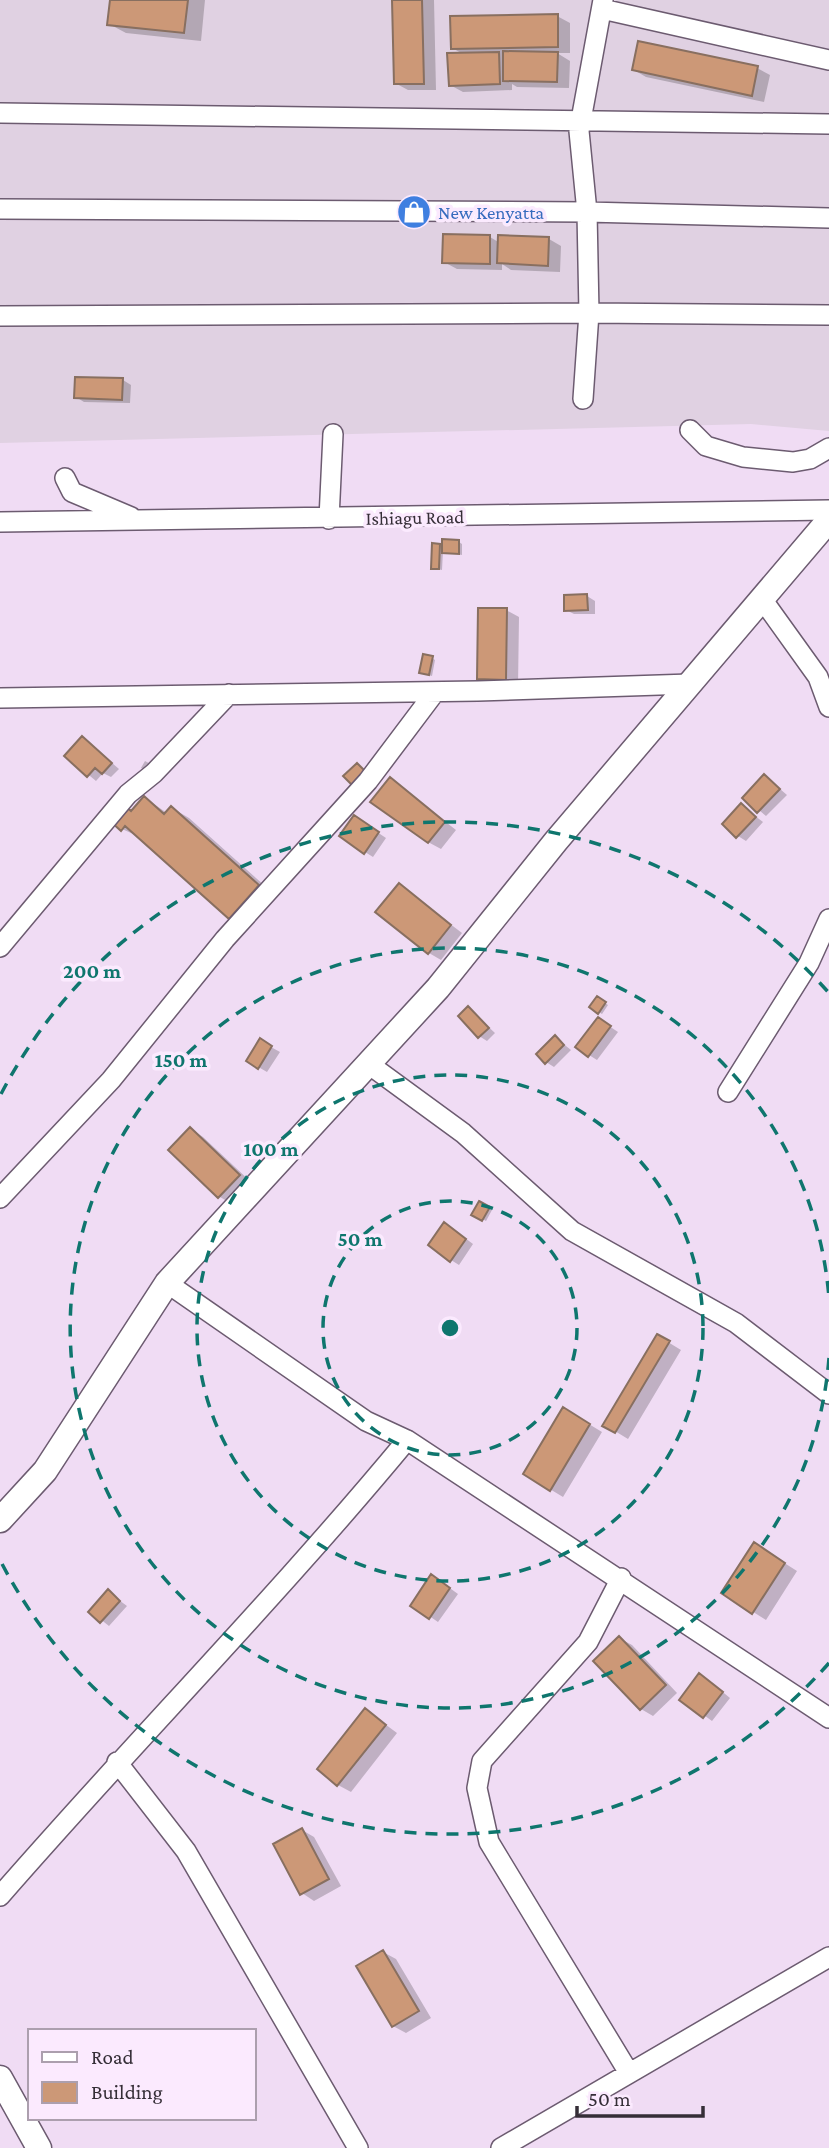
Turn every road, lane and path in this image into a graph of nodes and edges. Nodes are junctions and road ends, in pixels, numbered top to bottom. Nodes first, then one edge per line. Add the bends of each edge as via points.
1 (602, 4) edge
2 (829, 60) edge
3 (0, 114) edge
4 (581, 120) junction
5 (829, 124) edge
6 (0, 209) edge
7 (587, 212) junction
8 (829, 218) edge
9 (589, 313) junction
10 (829, 315) edge
11 (0, 316) edge
12 (583, 399) dead end
13 (690, 430) dead end
14 (333, 434) dead end
15 (829, 448) edge
16 (65, 478) dead end
17 (829, 510) edge
18 (329, 519) junction
19 (829, 520) edge
20 (138, 521) junction
21 (0, 522) edge
22 (762, 599) junction
23 (690, 684) junction
24 (435, 692) junction
25 (229, 694) junction
26 (0, 698) edge
27 (829, 707) edge
28 (829, 919) edge
29 (0, 947) edge
30 (370, 1065) junction
31 (727, 1092) dead end
32 (0, 1198) edge
33 (167, 1283) junction
34 (829, 1394) edge
35 (407, 1440) junction
36 (0, 1520) edge
37 (621, 1578) junction
38 (829, 1718) edge
39 (117, 1762) junction
40 (0, 1896) edge
41 (829, 1957) edge
42 (629, 2073) junction
43 (0, 2078) edge
44 (39, 2148) edge
45 (358, 2148) edge
46 (501, 2148) edge

1 - 2 street
1 - 4 street
3 - 4 street
4 - 5 street
4 - 7 street
6 - 7 street
7 - 8 street
7 - 9 street
9 - 10 street
9 - 11 street
9 - 12 street
13 - 15 street via 706,446 743,457 793,462
14 - 18 street
16 - 20 street via 72,492
17 - 18 street, Ishiagu Road
18 - 20 street, Ishiagu Road
19 - 22 street
20 - 21 street, Ishiagu Road
22 - 23 street
22 - 27 street via 818,677
23 - 24 street
23 - 30 street
24 - 25 street
24 - 32 street via 369,781 225,939 111,1080
25 - 26 street
25 - 29 street via 128,794
28 - 31 street via 809,964
30 - 33 street
30 - 34 street via 463,1133 572,1231 736,1323
33 - 35 street via 366,1421
33 - 36 street via 45,1471
35 - 37 street
35 - 39 street via 319,1546
37 - 38 street
37 - 42 street via 588,1642 482,1761 477,1788 489,1842
39 - 40 street
39 - 45 street via 186,1851
41 - 42 street
42 - 46 street
43 - 44 street

